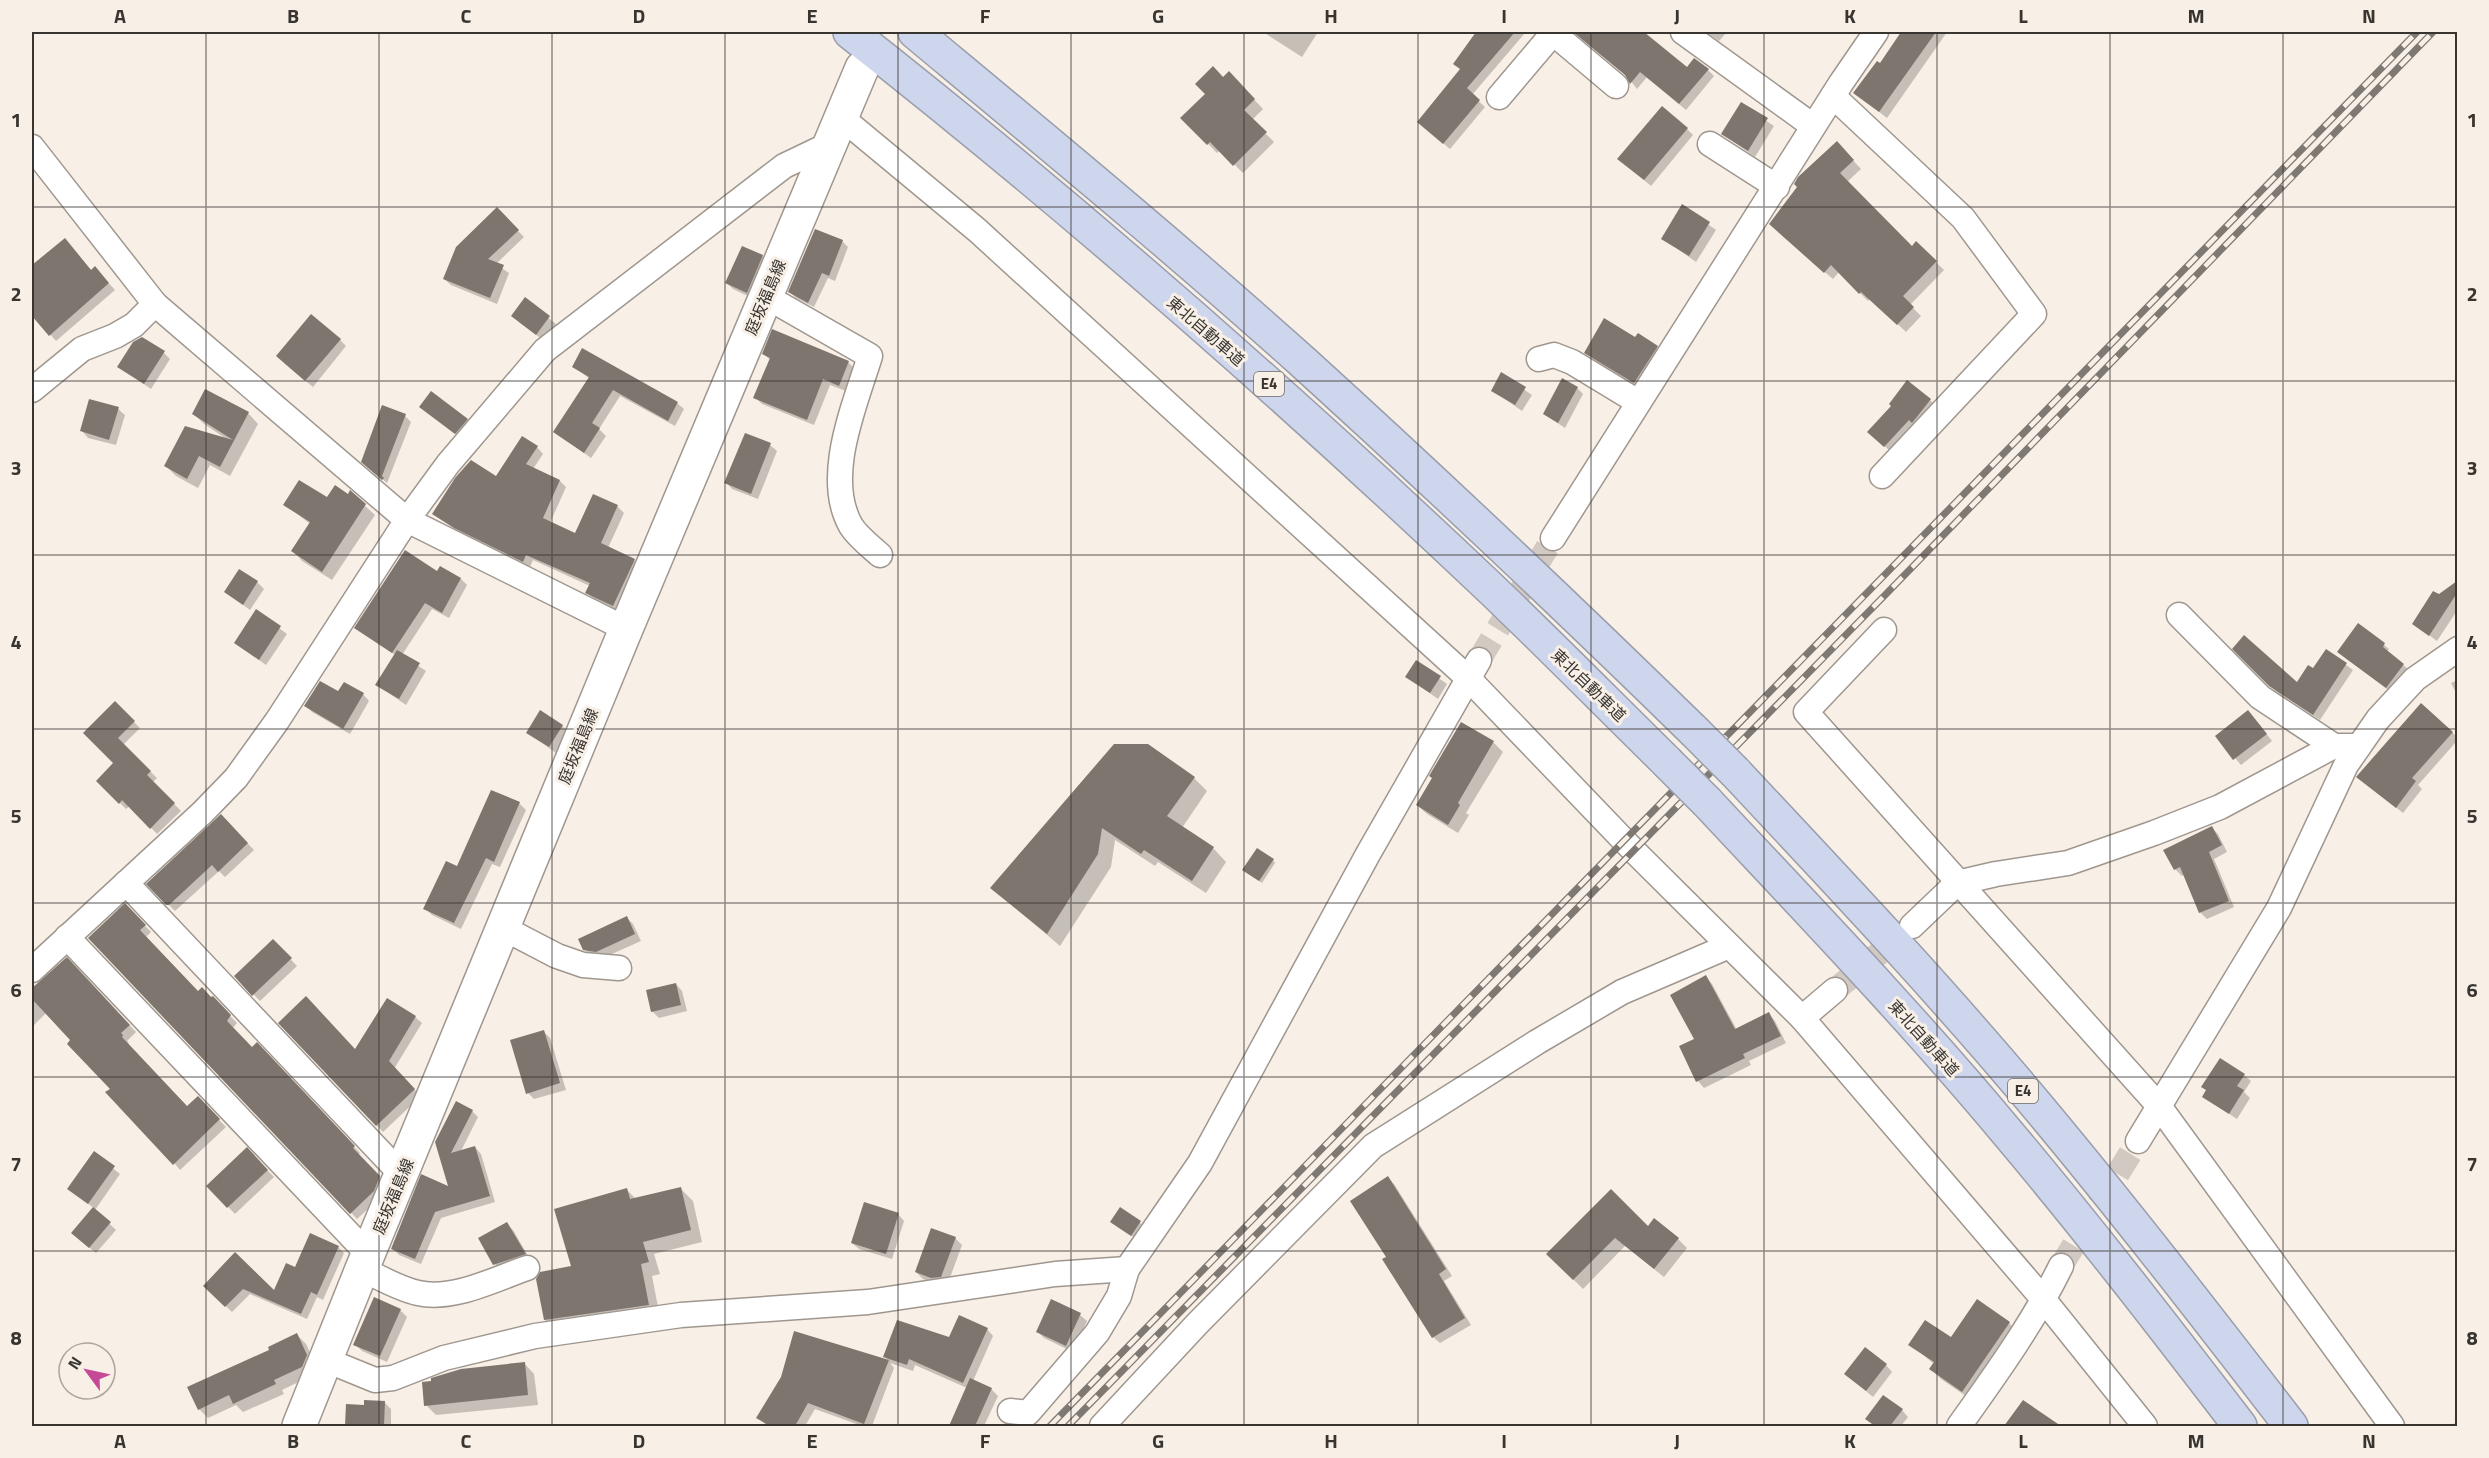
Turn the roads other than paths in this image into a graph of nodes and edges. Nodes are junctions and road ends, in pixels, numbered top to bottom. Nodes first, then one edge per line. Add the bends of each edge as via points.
1 (850, 32) edge
2 (915, 32) edge
3 (1553, 32) edge
4 (1683, 32) edge
5 (1876, 32) edge
6 (862, 68) dead end
7 (1616, 86) dead end
8 (1833, 96) junction
9 (1499, 97) dead end
10 (1814, 126) junction
11 (837, 130) junction
12 (1710, 144) dead end
13 (32, 147) edge
14 (1777, 187) junction
15 (765, 296) junction
16 (155, 304) junction
17 (1539, 359) dead end
18 (32, 390) edge
19 (1638, 402) junction
20 (1882, 476) dead end
21 (407, 520) junction
22 (1553, 538) tunnel mouth
23 (880, 555) dead end
24 (2179, 615) dead end
25 (626, 629) junction
26 (1884, 630) dead end
27 (2457, 649) edge
28 (1474, 670) junction
29 (2334, 746) junction
30 (2359, 746) junction
31 (126, 883) junction
32 (1958, 883) junction
33 (1912, 926) tunnel mouth
34 (503, 928) junction
35 (67, 938) junction
36 (1729, 946) junction
37 (619, 968) dead end
38 (32, 970) edge
39 (1835, 990) tunnel mouth
40 (1802, 1018) junction
41 (2159, 1107) junction
42 (2138, 1141) tunnel mouth
43 (402, 1175) junction
44 (365, 1262) junction
45 (2061, 1266) tunnel mouth
46 (527, 1268) dead end
47 (1126, 1269) junction
48 (2044, 1300) junction
49 (326, 1360) junction
50 (1010, 1412) dead end
51 (299, 1426) edge
52 (1102, 1426) edge
53 (1959, 1426) edge
54 (2145, 1426) edge
55 (2240, 1426) edge
56 (2291, 1426) edge
57 (2392, 1426) edge

1 - 55 highway, 東北自動車道 / E4, bridge via 1274,389 1486,585 1707,802 2006,1130
2 - 56 highway, E4, bridge via 1302,362 1509,552 1735,772 1905,954 2042,1112
3 - 7 street
3 - 9 street
4 - 10 street
5 - 8 street
6 - 11 main road, 庭坂福島線
8 - 10 street
8 - 20 street via 1963,218 2034,314
10 - 14 street
11 - 15 main road, 庭坂福島線
11 - 21 street via 784,166 545,350 448,464
11 - 28 street via 977,230
12 - 14 street
13 - 16 street
14 - 19 street
15 - 23 street via 870,356 838,474 851,526
15 - 25 main road, 庭坂福島線
16 - 18 street via 134,325 82,349
16 - 21 street
17 - 19 street via 1554,355 1572,362
19 - 22 street
21 - 25 street
21 - 31 street via 236,778
24 - 29 street via 2260,697
25 - 34 main road, 庭坂福島線
26 - 32 street via 1806,712
27 - 30 street via 2415,679
28 - 36 street
28 - 47 street via 1368,854 1200,1163
29 - 30 street
29 - 32 street via 2220,807 2154,833 2067,863
30 - 41 street via 2346,765 2279,908
31 - 35 street
31 - 43 street
32 - 33 street
32 - 41 street
34 - 37 street via 583,965
34 - 43 main road, 庭坂福島線
35 - 38 street
35 - 44 street
36 - 40 street
36 - 52 street via 1622,992 1373,1146
39 - 40 street
40 - 48 street
41 - 42 street
41 - 57 street
43 - 44 main road, 庭坂福島線
44 - 46 street via 417,1293 438,1294 466,1289
44 - 49 main road, 庭坂福島線
45 - 48 street
47 - 49 street via 1055,1274 868,1302 681,1315 535,1336 444,1358 393,1378 375,1380
47 - 50 street via 1119,1296 1097,1332 1028,1413
48 - 53 street
48 - 54 street
49 - 51 main road, 庭坂福島線

